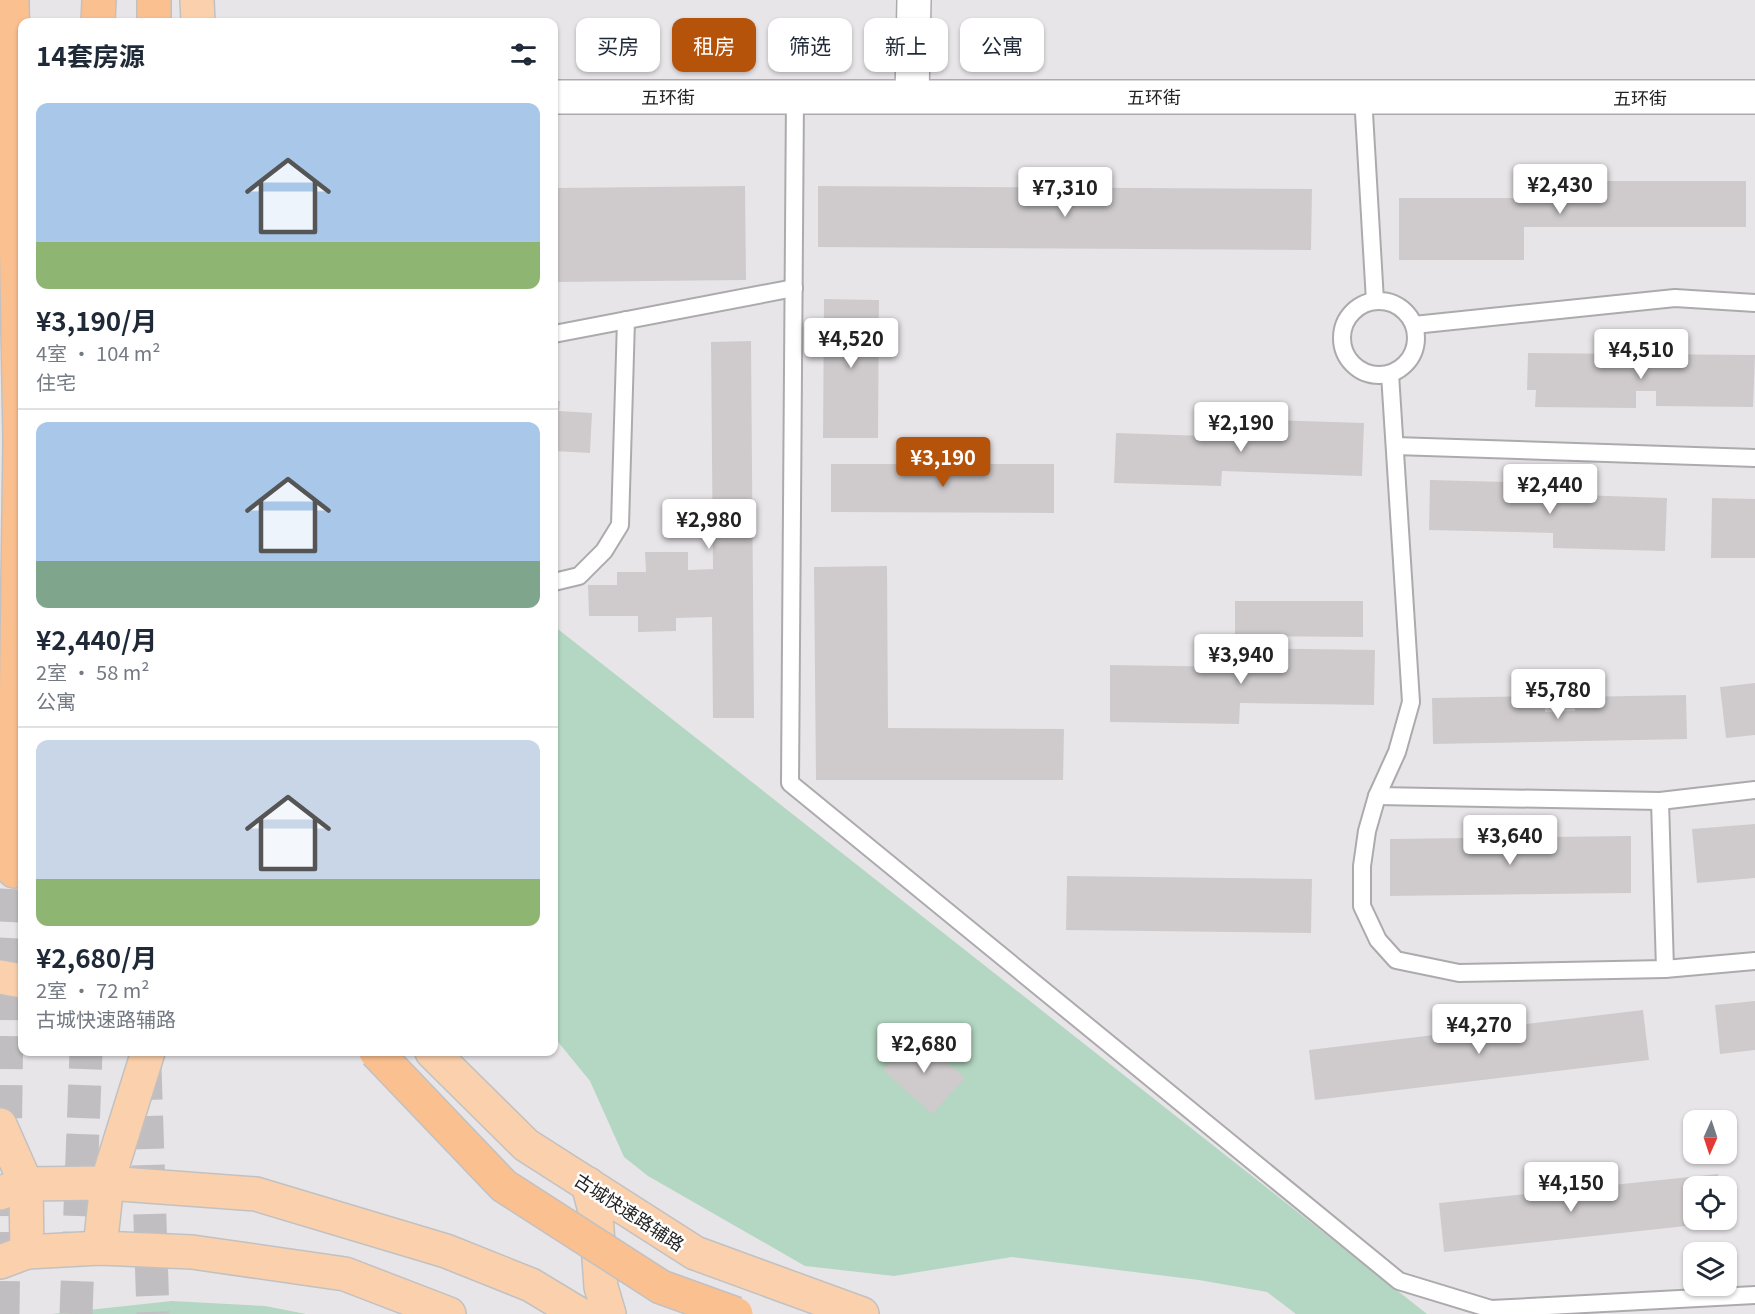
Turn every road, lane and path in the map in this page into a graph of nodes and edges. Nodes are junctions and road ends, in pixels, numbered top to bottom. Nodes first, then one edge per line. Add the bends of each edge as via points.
1 (12, 0) edge
2 (99, 0) edge
3 (154, 0) edge
4 (197, 0) edge
5 (914, 0) edge
6 (98, 18) edge
7 (154, 18) edge
8 (198, 18) edge
9 (795, 96) junction
10 (912, 96) junction
11 (1363, 96) junction
12 (558, 97) edge
13 (1755, 97) edge
14 (794, 288) junction
15 (1375, 301) junction
16 (1755, 303) edge
17 (626, 320) junction
18 (1414, 325) junction
19 (18, 330) edge
20 (558, 333) edge
21 (1390, 374) junction
22 (1395, 446) junction
23 (18, 448) edge
24 (1755, 458) edge
25 (0, 518) edge
26 (558, 581) edge
27 (18, 584) edge
28 (1755, 790) edge
29 (1377, 796) junction
30 (1660, 801) junction
31 (14, 871) tunnel mouth
32 (1755, 961) edge
33 (1665, 969) junction
34 (0, 977) edge
35 (18, 980) edge
36 (147, 1056) edge
37 (380, 1056) edge
38 (436, 1056) edge
39 (0, 1125) edge
40 (107, 1183) junction
41 (588, 1184) junction
42 (13, 1188) edge
43 (100, 1248) junction
44 (13, 1257) edge
45 (1755, 1295) edge
46 (448, 1314) edge
47 (579, 1314) edge
48 (609, 1314) edge
49 (736, 1314) edge
50 (862, 1314) edge

1 - 19 highway
2 - 6 highway
3 - 7 highway
4 - 8 main road
5 - 10 street
9 - 10 street, 五环街
9 - 12 street, 五环街
9 - 14 lane
10 - 11 street, 五环街
11 - 13 street, 五环街
11 - 15 lane
14 - 17 lane
14 - 45 lane via 790,783 1399,1281 1491,1310
15 - 18 lane via 1399,306
15 - 21 lane via 1352,312 1342,334 1342,346 1347,357 1365,373
16 - 18 lane via 1675,298
17 - 20 lane
17 - 26 lane via 620,525 604,551 579,576
18 - 21 lane via 1415,349 1410,360
21 - 22 lane
22 - 24 lane
22 - 29 lane via 1411,702
23 - 25 highway
27 - 31 highway
28 - 30 lane
29 - 30 lane
29 - 33 lane via 1364,854 1362,906 1378,940 1396,960 1459,973
30 - 33 lane
32 - 33 lane
34 - 35 main road
36 - 40 main road
37 - 49 highway, bridge via 504,1185 661,1287
38 - 41 main road, 古城快速路辅路 via 526,1145
39 - 42 main road
40 - 42 main road
40 - 43 main road
40 - 47 main road via 256,1194 446,1251 531,1285
41 - 48 main road via 596,1215 601,1287
41 - 50 main road, 古城快速路辅路 via 695,1253
42 - 44 main road
43 - 44 main road
43 - 46 main road via 192,1252 345,1275

